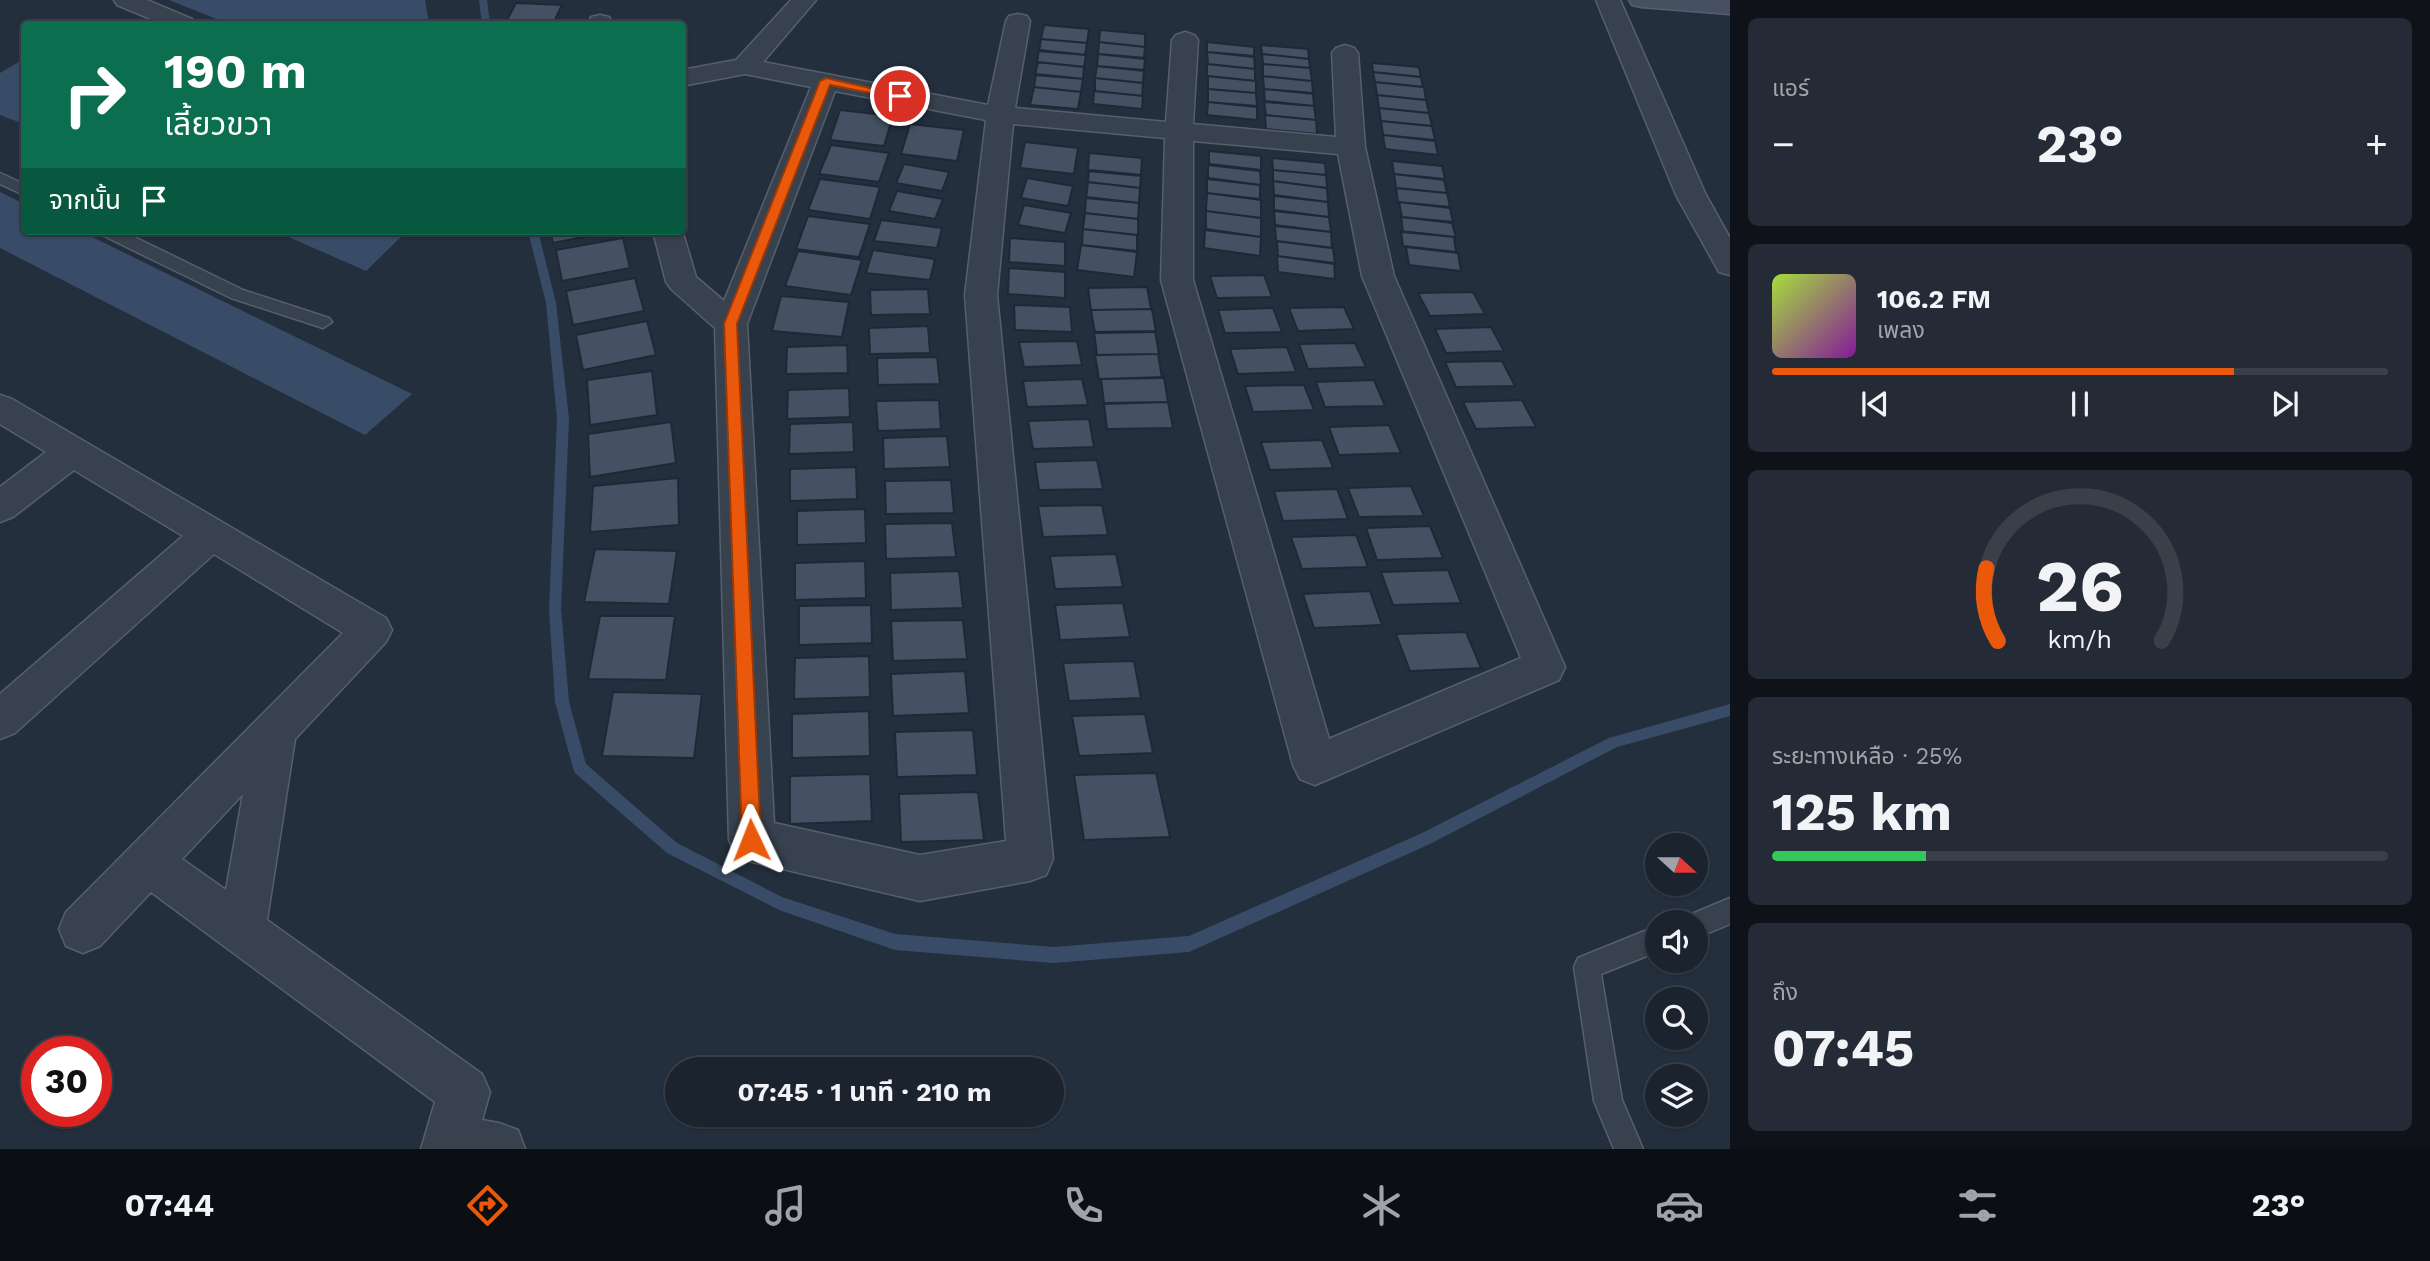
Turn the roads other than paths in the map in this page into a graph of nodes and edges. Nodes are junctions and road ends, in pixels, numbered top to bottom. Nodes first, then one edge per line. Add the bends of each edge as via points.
1 (126, 0) edge
2 (804, 0) edge
3 (1608, 0) edge
4 (1641, 0) edge
5 (1652, 0) edge
6 (1730, 7) edge
7 (176, 21) edge
8 (1018, 21) dead end
9 (1185, 40) dead end
10 (1345, 53) dead end
11 (745, 66) junction
12 (686, 77) edge
13 (826, 81) junction
14 (1000, 115) junction
15 (1179, 131) junction
16 (1351, 147) junction
17 (0, 178) edge
18 (21, 188) edge
19 (116, 235) edge
20 (669, 235) edge
21 (1730, 265) edge
22 (323, 322) dead end
23 (730, 324) junction
24 (0, 408) edge
25 (73, 451) junction
26 (0, 507) edge
27 (211, 534) junction
28 (0, 720) edge
29 (275, 731) junction
30 (148, 862) junction
31 (1730, 911) edge
32 (1708, 920) edge
33 (83, 929) dead end
34 (243, 931) junction
35 (1645, 944) edge
36 (448, 1145) edge
37 (499, 1149) edge
38 (1629, 1149) edge

1 - 7 street
2 - 11 street
3 - 21 street via 1691,195
4 - 5 street
5 - 6 street
8 - 14 street
9 - 15 street
10 - 16 street
11 - 12 street
11 - 13 street
13 - 14 street
13 - 23 street
14 - 15 street
14 - 23 street via 981,295 1030,859 920,878 751,840
15 - 16 street
15 - 16 street via 1177,280 1315,765 1545,667 1378,276
17 - 18 lane
19 - 22 lane via 237,294
20 - 23 street via 682,282
24 - 25 street
25 - 26 street
25 - 27 street
27 - 28 street
27 - 29 street via 372,630
29 - 30 street
29 - 34 street
30 - 33 street
30 - 34 street
31 - 32 lane
34 - 36 street via 464,1092
35 - 38 lane via 1587,967 1608,1101
36 - 37 street

